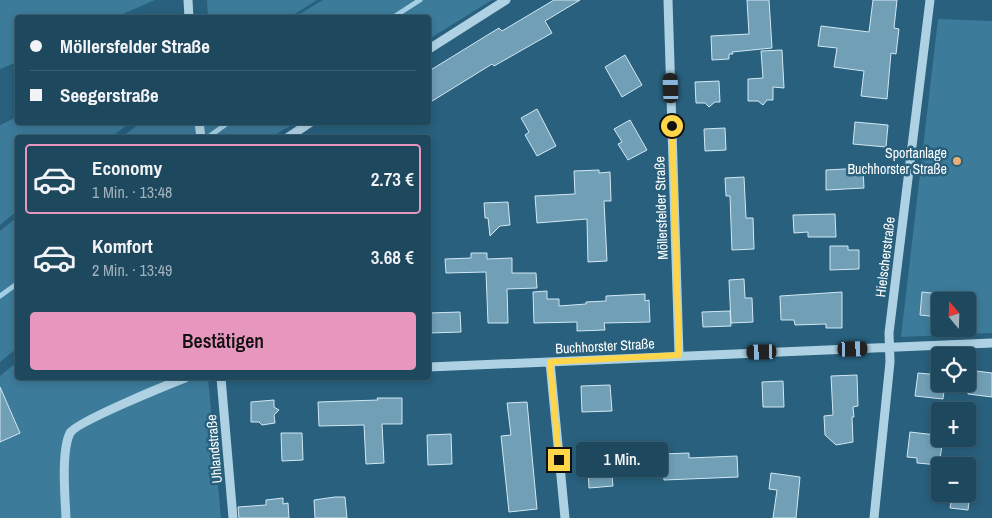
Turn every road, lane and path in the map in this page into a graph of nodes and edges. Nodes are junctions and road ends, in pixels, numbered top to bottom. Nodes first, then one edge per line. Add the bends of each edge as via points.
1 (188, 0) edge
2 (506, 0) edge
3 (668, 0) edge
4 (930, 0) edge
5 (189, 15) edge
6 (431, 48) edge
7 (306, 125) edge
8 (292, 135) edge
9 (992, 343) edge
10 (890, 348) junction
11 (679, 355) junction
12 (550, 362) junction
13 (431, 367) edge
14 (180, 380) edge
15 (222, 380) edge
16 (66, 518) edge
17 (233, 518) edge
18 (565, 518) edge
19 (874, 518) edge

1 - 5 street
2 - 6 street
3 - 11 street, Möllersfelder Straße
4 - 10 street, Hielscherstraße via 889,333
7 - 8 street
9 - 10 street, Buchhorster Straße
10 - 11 street, Buchhorster Straße
10 - 19 street, Hielscherstraße
11 - 12 street, Buchhorster Straße
12 - 13 street, Buchhorster Straße
12 - 18 street
14 - 16 street via 88,420 71,431 66,455
15 - 17 street, Uhlandstraße

